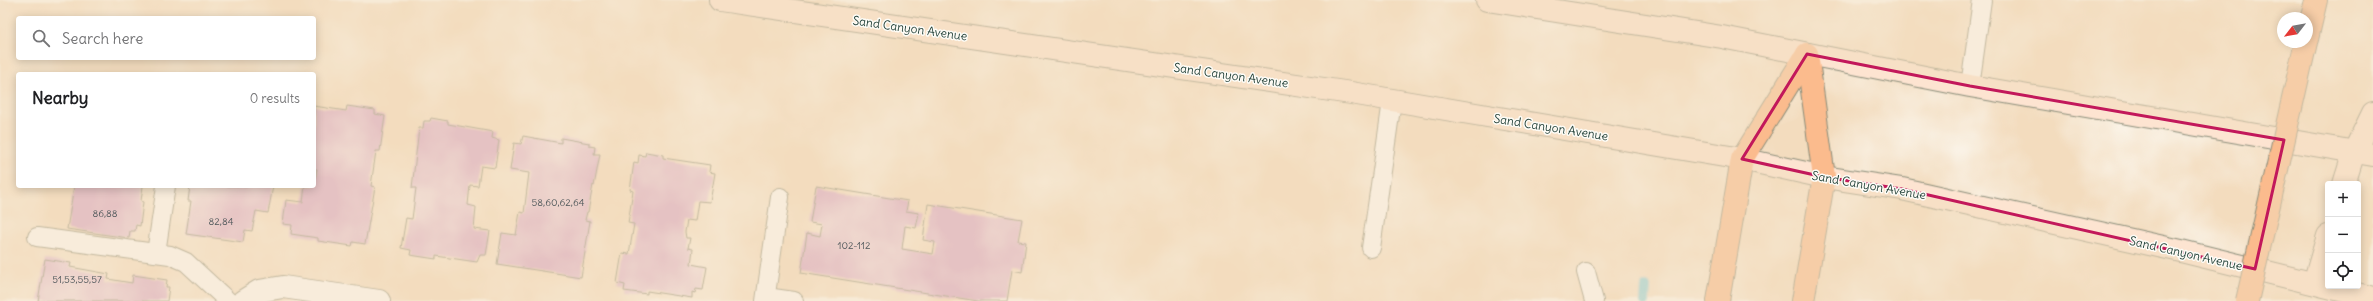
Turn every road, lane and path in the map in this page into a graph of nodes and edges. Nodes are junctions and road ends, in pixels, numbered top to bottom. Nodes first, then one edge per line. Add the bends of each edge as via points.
1 (720, 0) edge
2 (1487, 0) edge
3 (1982, 0) edge
4 (2316, 0) edge
5 (2313, 14) edge
6 (2305, 48) edge
7 (1806, 54) junction
8 (1970, 86) junction
9 (1392, 101) junction
10 (2373, 113) edge
11 (2364, 153) edge
12 (1742, 159) junction
13 (1824, 177) junction
14 (2346, 181) edge
15 (166, 188) edge
16 (780, 197) dead end
17 (37, 237) dead end
18 (2325, 246) edge
19 (1371, 248) dead end
20 (156, 253) junction
21 (1586, 272) dead end
22 (2314, 283) junction
23 (2373, 298) edge
24 (766, 299) edge
25 (228, 301) edge
26 (243, 301) edge
27 (379, 301) edge
28 (794, 301) edge
29 (1594, 301) edge
30 (1718, 301) edge
31 (1803, 301) edge
32 (2247, 301) edge

1 - 9 main road, Sand Canyon Avenue
2 - 7 main road via 1722,37
3 - 8 lane
4 - 5 highway
6 - 32 highway, bridge
7 - 8 main road
7 - 12 highway
7 - 13 highway
8 - 11 main road
9 - 12 main road, Sand Canyon Avenue
9 - 19 lane
10 - 11 main road
11 - 14 main road
12 - 13 main road, Sand Canyon Avenue
12 - 30 highway
13 - 22 main road, Sand Canyon Avenue via 1902,189
13 - 31 highway
15 - 20 lane
16 - 24 lane
17 - 20 lane
18 - 22 main road
20 - 25 lane via 170,255 186,262
21 - 29 lane
22 - 23 main road, Sand Canyon Avenue
24 - 28 lane
26 - 27 street via 259,291 282,287

